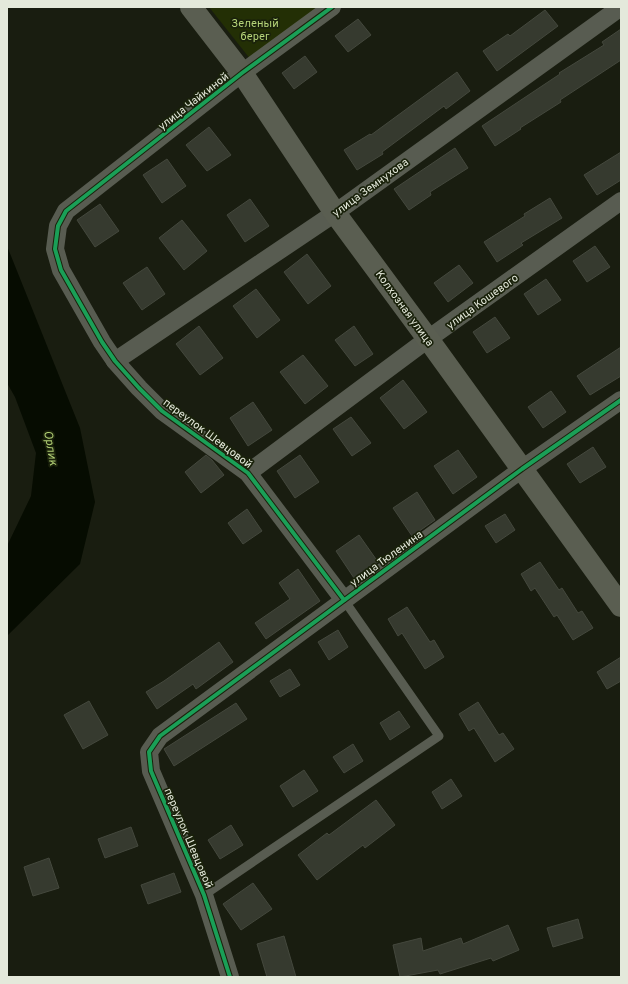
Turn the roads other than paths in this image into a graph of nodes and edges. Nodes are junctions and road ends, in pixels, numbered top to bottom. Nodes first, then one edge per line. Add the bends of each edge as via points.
1 (191, 7) edge
2 (332, 7) edge
3 (621, 7) edge
4 (242, 73) junction
5 (621, 201) edge
6 (66, 211) joint
7 (335, 213) junction
8 (428, 339) junction
9 (116, 362) junction
10 (621, 400) edge
11 (522, 469) junction
12 (248, 473) junction
13 (344, 600) junction
14 (620, 603) edge
15 (149, 752) joint
16 (204, 895) junction
17 (230, 977) edge

1 - 4 main road, Колхозная улица
2 - 4 street, улица Чайкиной
3 - 7 street, улица Земнухова
4 - 6 street, улица Чайкиной
4 - 7 main road, Колхозная улица
5 - 8 street, улица Кошевого
6 - 9 street, переулок Шевцовой via 58,226 55,249 60,270
7 - 8 main road, Колхозная улица
7 - 9 street, улица Земнухова
8 - 11 main road, Колхозная улица
8 - 12 street, улица Кошевого
9 - 12 street, переулок Шевцовой via 162,411
10 - 11 street, улица Тюленина
11 - 13 street, улица Тюленина
11 - 14 main road, Колхозная улица
12 - 13 street, переулок Шевцовой
13 - 15 street, улица Тюленина via 160,736
13 - 16 lane, переулок Шевцовой via 439,736
15 - 16 street, переулок Шевцовой via 151,771
16 - 17 street, переулок Шевцовой

